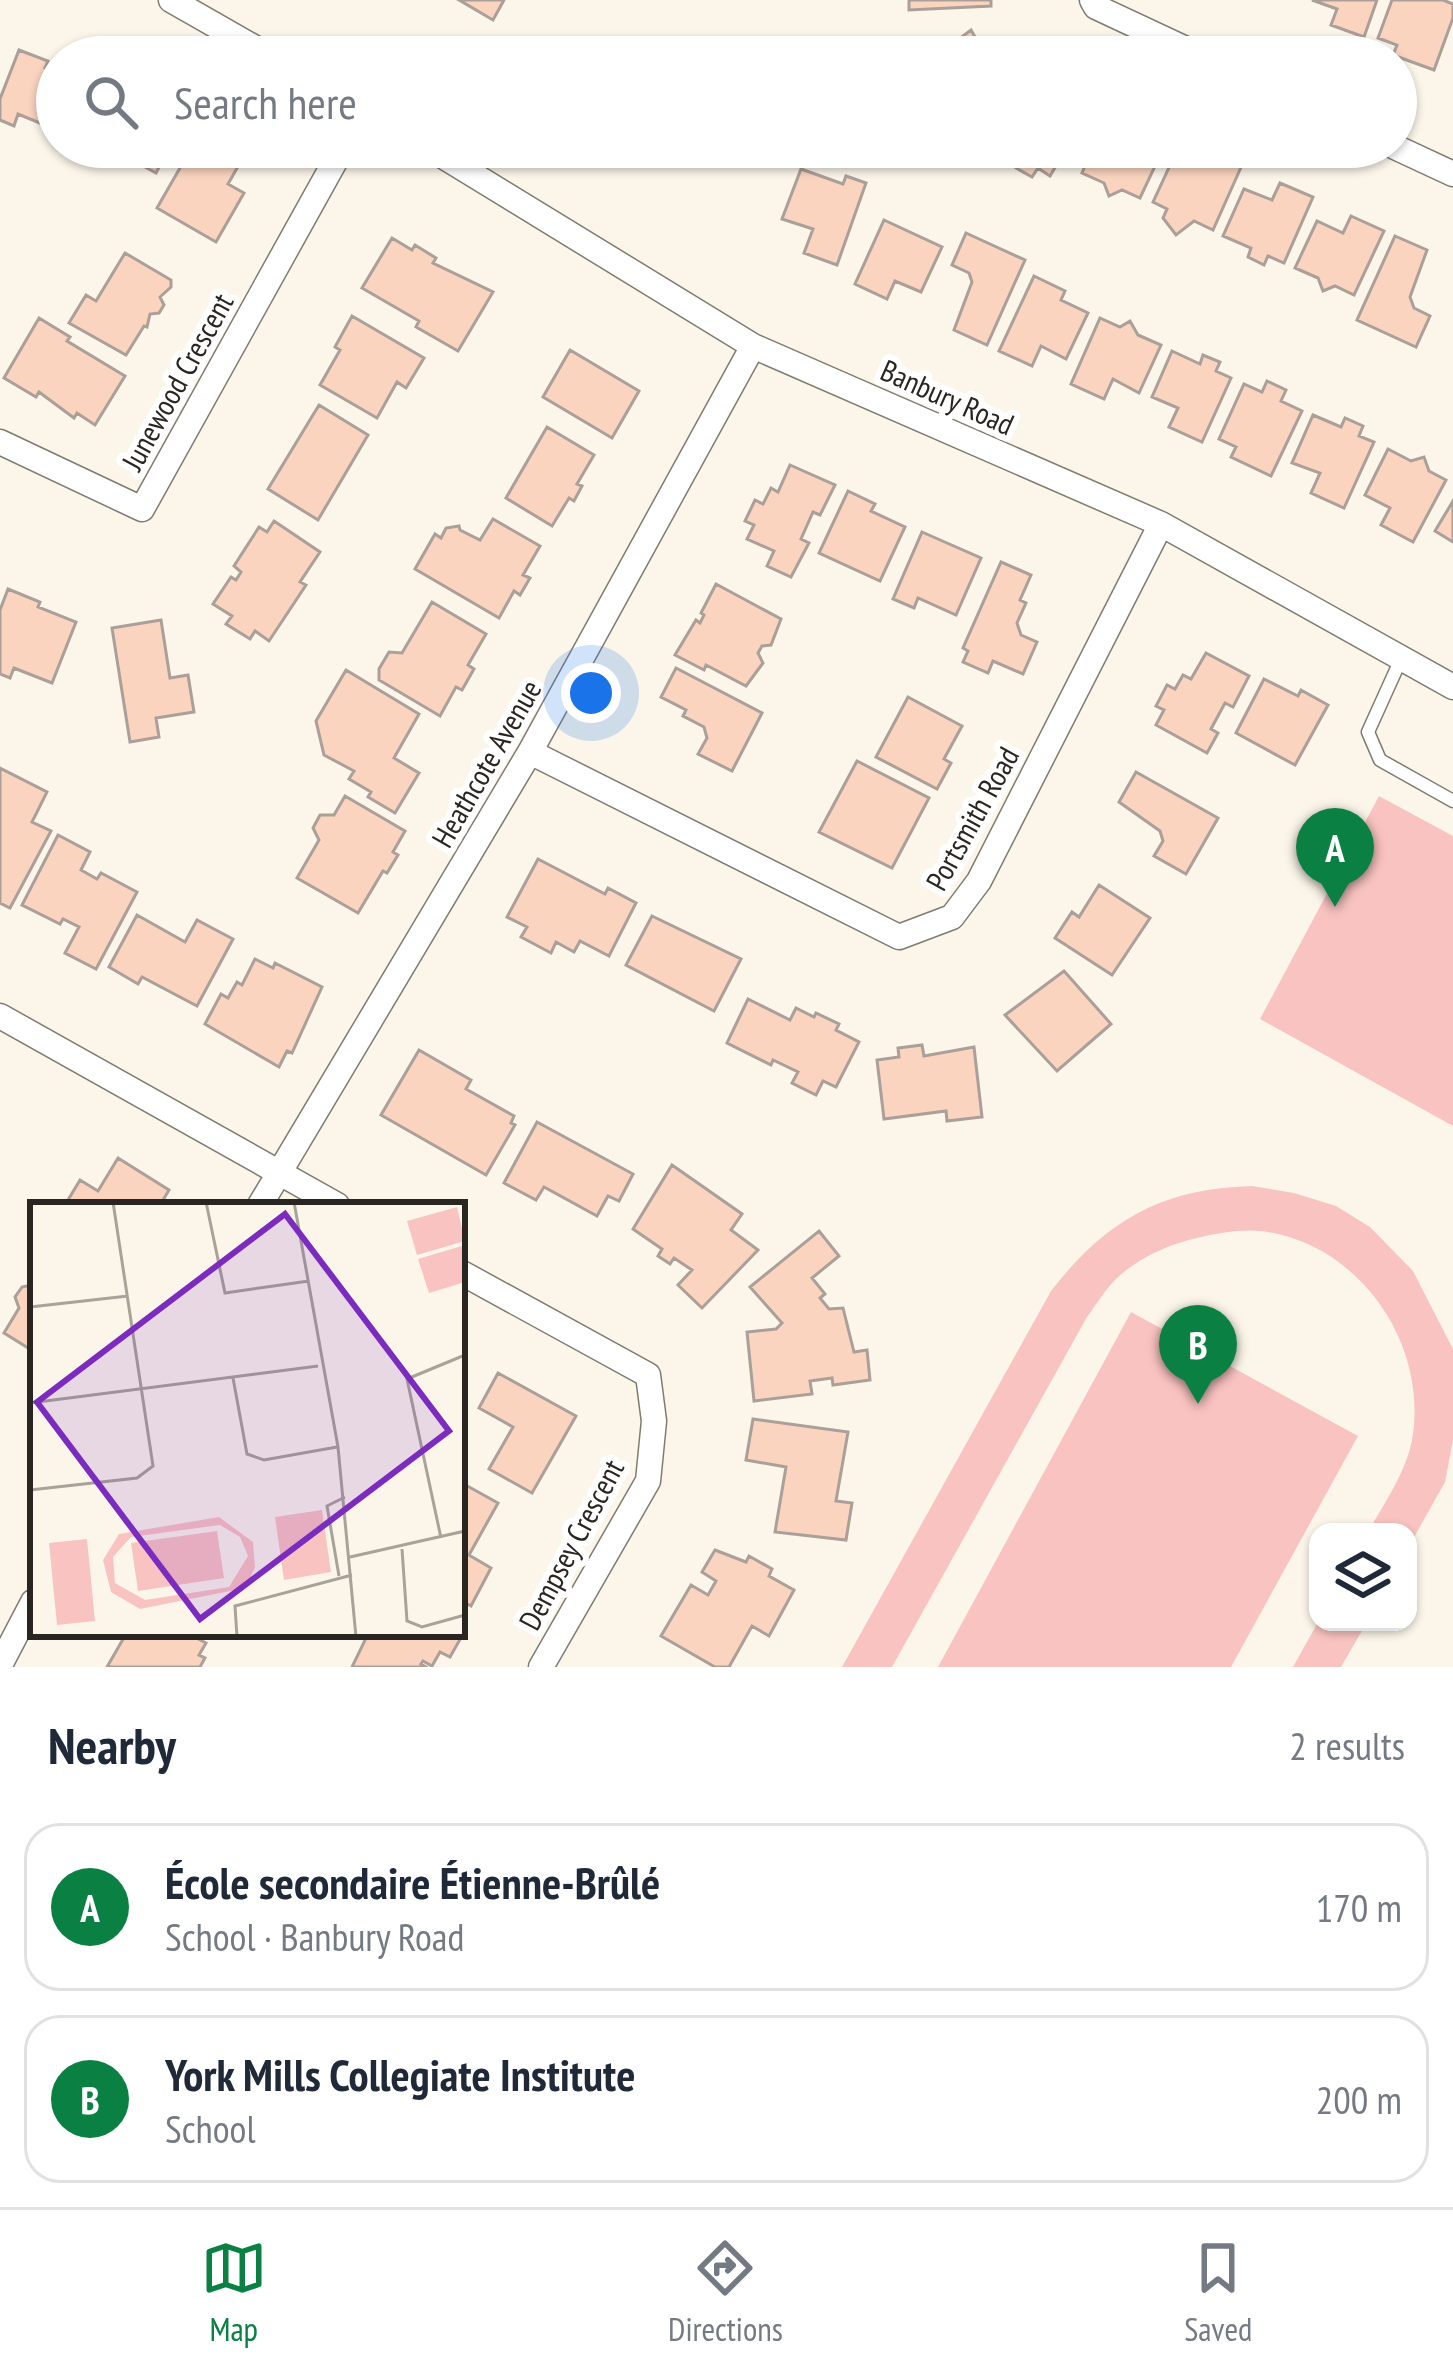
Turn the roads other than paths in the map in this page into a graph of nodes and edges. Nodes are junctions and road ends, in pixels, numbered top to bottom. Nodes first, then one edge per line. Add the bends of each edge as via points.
1 (171, 0) edge
2 (1092, 0) edge
3 (235, 36) edge
4 (1158, 36) edge
5 (1417, 157) edge
6 (332, 168) edge
7 (462, 168) edge
8 (1453, 174) edge
9 (753, 346) junction
10 (0, 442) edge
11 (1161, 524) junction
12 (1401, 658) junction
13 (1453, 687) edge
14 (530, 752) junction
15 (1453, 801) edge
16 (0, 1016) edge
17 (280, 1173) junction
18 (262, 1202) edge
19 (333, 1202) edge
20 (465, 1275) edge
21 (30, 1608) edge
22 (0, 1665) edge
23 (541, 1667) edge

1 - 3 street
2 - 4 street
5 - 8 street
6 - 10 street, Junewood Crescent via 142,509
7 - 9 street, Banbury Road
9 - 11 street, Banbury Road
9 - 14 street, Heathcote Avenue
11 - 12 street, Banbury Road
11 - 14 street, Portsmith Road via 979,881 952,917 899,937
12 - 13 street, Banbury Road
12 - 15 lane via 1368,731 1380,760
14 - 17 street, Heathcote Avenue
16 - 17 street
17 - 18 street, Heathcote Avenue
17 - 19 street
20 - 23 street, Dempsey Crescent via 648,1375 648,1481
21 - 22 street

